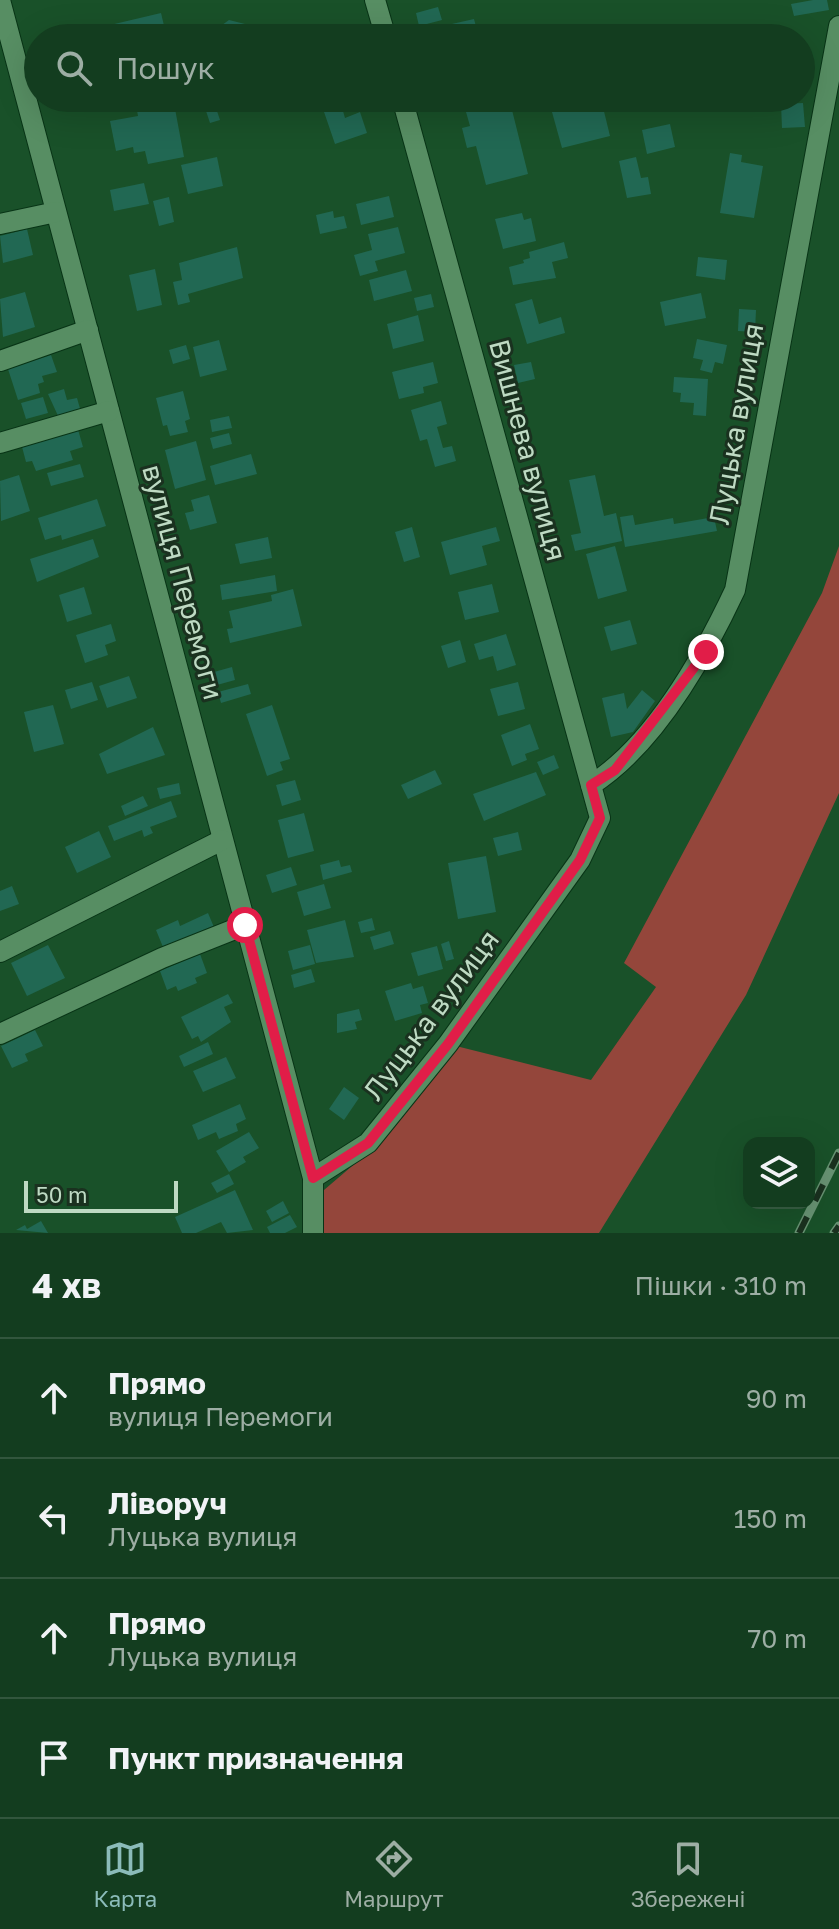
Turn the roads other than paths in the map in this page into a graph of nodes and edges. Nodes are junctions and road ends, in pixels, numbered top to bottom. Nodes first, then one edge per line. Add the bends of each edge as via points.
1 (0, 0) edge
2 (375, 0) edge
3 (382, 24) edge
4 (839, 26) edge
5 (24, 91) edge
6 (30, 112) edge
7 (406, 112) edge
8 (56, 212) junction
9 (0, 224) edge
10 (88, 330) junction
11 (0, 361) edge
12 (109, 411) junction
13 (0, 443) edge
14 (591, 785) junction
15 (600, 818) joint
16 (222, 840) junction
17 (245, 925) junction
18 (0, 952) edge
19 (0, 1034) edge
20 (313, 1178) junction
21 (313, 1233) edge

1 - 5 street, вулиця Перемоги
2 - 3 street
4 - 14 street, Луцька вулиця via 735,590 706,652 669,705 615,770
6 - 8 street, вулиця Перемоги
7 - 14 street, Вишнева вулиця
8 - 9 street
8 - 10 street, вулиця Перемоги
10 - 11 street
10 - 12 street, вулиця Перемоги
12 - 13 street
12 - 16 street, вулиця Перемоги
14 - 15 street, Вишнева вулиця
15 - 20 street, Луцька вулиця via 580,860 448,1044 368,1143
16 - 17 street, вулиця Перемоги
16 - 18 street
17 - 19 street
17 - 20 street, вулиця Перемоги
20 - 21 street

